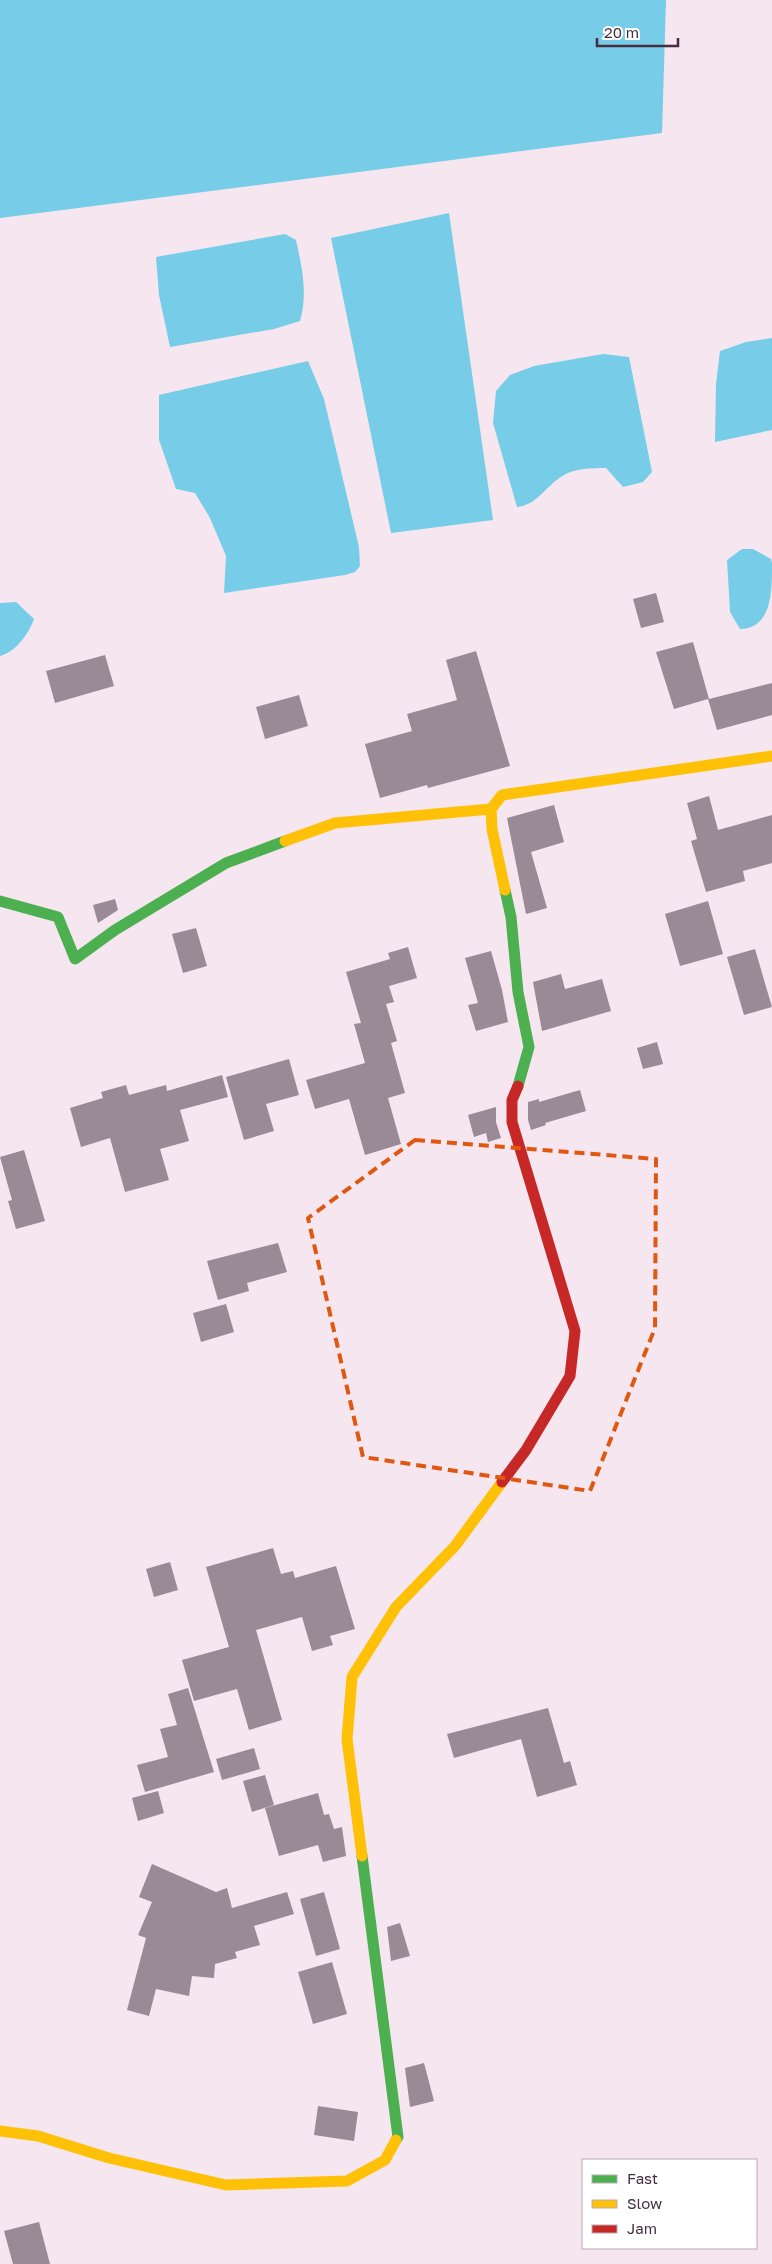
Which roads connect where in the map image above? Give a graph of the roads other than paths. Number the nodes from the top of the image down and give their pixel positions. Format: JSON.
{"nodes":[{"id":1,"x":772,"y":756,"type":"edge"},
{"id":2,"x":491,"y":809,"type":"junction"},
{"id":3,"x":0,"y":900,"type":"edge"},
{"id":4,"x":0,"y":2131,"type":"edge"}],
"edges":[{"from":1,"to":2,"type":"street"},
{"from":2,"to":3,"type":"street"},
{"from":2,"to":4,"type":"street"}]}
